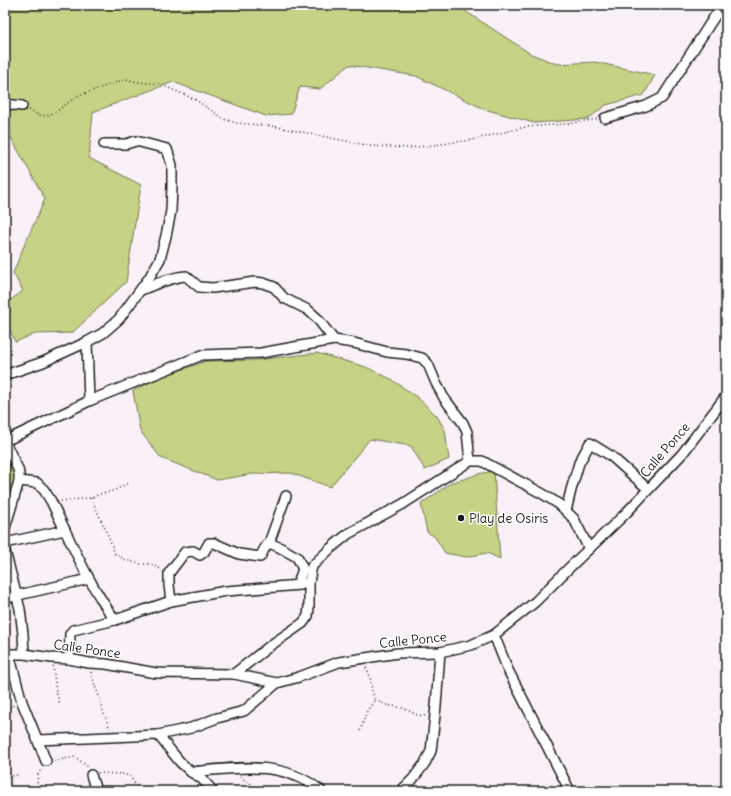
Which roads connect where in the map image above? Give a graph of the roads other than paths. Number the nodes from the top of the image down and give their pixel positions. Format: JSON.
{"nodes":[{"id":1,"x":722,"y":5,"type":"edge"},
{"id":2,"x":5,"y":104,"type":"edge"},
{"id":3,"x":22,"y":106,"type":"road end"},
{"id":4,"x":605,"y":118,"type":"road end"},
{"id":5,"x":104,"y":144,"type":"dead end"},
{"id":6,"x":140,"y":290,"type":"junction"},
{"id":7,"x":334,"y":340,"type":"junction"},
{"id":8,"x":87,"y":342,"type":"junction"},
{"id":9,"x":5,"y":375,"type":"edge"},
{"id":10,"x":726,"y":396,"type":"edge"},
{"id":11,"x":89,"y":401,"type":"junction"},
{"id":12,"x":5,"y":441,"type":"edge"},
{"id":13,"x":470,"y":461,"type":"junction"},
{"id":14,"x":18,"y":480,"type":"junction"},
{"id":15,"x":648,"y":489,"type":"junction"},
{"id":16,"x":286,"y":496,"type":"dead end"},
{"id":17,"x":566,"y":511,"type":"junction"},
{"id":18,"x":5,"y":528,"type":"edge"},
{"id":19,"x":65,"y":530,"type":"junction"},
{"id":20,"x":5,"y":543,"type":"edge"},
{"id":21,"x":269,"y":543,"type":"junction"},
{"id":22,"x":589,"y":549,"type":"junction"},
{"id":23,"x":5,"y":551,"type":"edge"},
{"id":24,"x":89,"y":579,"type":"junction"},
{"id":25,"x":304,"y":583,"type":"junction"},
{"id":26,"x":17,"y":596,"type":"junction"},
{"id":27,"x":5,"y":598,"type":"edge"},
{"id":28,"x":171,"y":601,"type":"junction"},
{"id":29,"x":115,"y":620,"type":"junction"},
{"id":30,"x":494,"y":635,"type":"junction"},
{"id":31,"x":440,"y":652,"type":"junction"},
{"id":32,"x":7,"y":654,"type":"edge"},
{"id":33,"x":24,"y":654,"type":"junction"},
{"id":34,"x":70,"y":659,"type":"junction"},
{"id":35,"x":234,"y":674,"type":"junction"},
{"id":36,"x":277,"y":683,"type":"junction"},
{"id":37,"x":158,"y":735,"type":"junction"},
{"id":38,"x":38,"y":740,"type":"junction"},
{"id":39,"x":46,"y":761,"type":"road end"},
{"id":40,"x":191,"y":772,"type":"junction"},
{"id":41,"x":91,"y":775,"type":"road end"},
{"id":42,"x":96,"y":791,"type":"edge"},
{"id":43,"x":213,"y":791,"type":"edge"},
{"id":44,"x":321,"y":791,"type":"edge"},
{"id":45,"x":401,"y":791,"type":"edge"},
{"id":46,"x":570,"y":791,"type":"edge"}],
"edges":[{"from":1,"to":4,"type":"street"},
{"from":2,"to":3,"type":"street"},
{"from":5,"to":6,"type":"street"},
{"from":6,"to":7,"type":"street"},
{"from":6,"to":8,"type":"street"},
{"from":7,"to":11,"type":"street"},
{"from":7,"to":13,"type":"street"},
{"from":8,"to":9,"type":"street"},
{"from":8,"to":11,"type":"street"},
{"from":10,"to":15,"type":"street","name":"Calle Ponce"},
{"from":11,"to":12,"type":"street"},
{"from":12,"to":14,"type":"street"},
{"from":13,"to":17,"type":"street"},
{"from":13,"to":25,"type":"street"},
{"from":14,"to":18,"type":"street"},
{"from":14,"to":19,"type":"street"},
{"from":15,"to":17,"type":"street"},
{"from":15,"to":22,"type":"street","name":"Calle Ponce"},
{"from":16,"to":21,"type":"street"},
{"from":17,"to":22,"type":"street"},
{"from":19,"to":20,"type":"street"},
{"from":19,"to":24,"type":"street"},
{"from":21,"to":25,"type":"street"},
{"from":21,"to":28,"type":"street"},
{"from":22,"to":30,"type":"street","name":"Calle Ponce"},
{"from":23,"to":26,"type":"street"},
{"from":24,"to":26,"type":"street"},
{"from":24,"to":29,"type":"street"},
{"from":25,"to":28,"type":"street"},
{"from":25,"to":35,"type":"street"},
{"from":26,"to":27,"type":"street"},
{"from":26,"to":33,"type":"street"},
{"from":28,"to":29,"type":"street"},
{"from":29,"to":34,"type":"street"},
{"from":30,"to":31,"type":"street","name":"Calle Ponce"},
{"from":30,"to":46,"type":"street"},
{"from":31,"to":36,"type":"street","name":"Calle Ponce"},
{"from":31,"to":45,"type":"street"},
{"from":32,"to":33,"type":"street","name":"Calle Ponce"},
{"from":32,"to":38,"type":"street"},
{"from":33,"to":34,"type":"street","name":"Calle Ponce"},
{"from":34,"to":35,"type":"street","name":"Calle Ponce"},
{"from":35,"to":36,"type":"street","name":"Calle Ponce"},
{"from":36,"to":37,"type":"street"},
{"from":37,"to":38,"type":"street"},
{"from":37,"to":40,"type":"street"},
{"from":38,"to":39,"type":"street"},
{"from":40,"to":43,"type":"street"},
{"from":40,"to":44,"type":"street"},
{"from":41,"to":42,"type":"street"}]}
